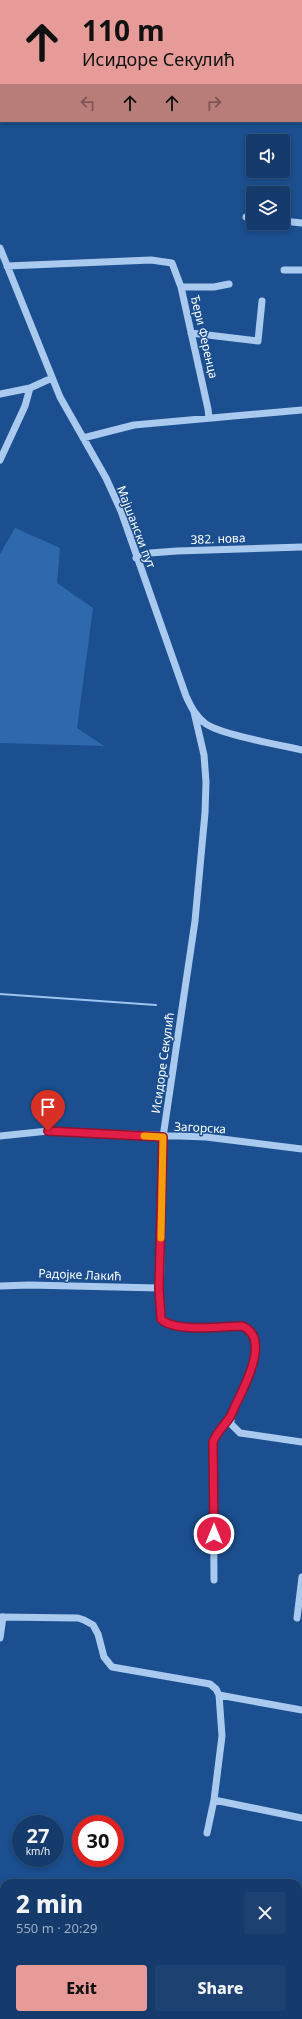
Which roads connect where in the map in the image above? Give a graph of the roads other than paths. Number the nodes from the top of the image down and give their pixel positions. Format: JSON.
{"nodes":[{"id":1,"x":290,"y":222,"type":"edge"},
{"id":2,"x":302,"y":223,"type":"edge"},
{"id":3,"x":0,"y":248,"type":"edge"},
{"id":4,"x":7,"y":266,"type":"junction"},
{"id":5,"x":284,"y":270,"type":"dead end"},
{"id":6,"x":302,"y":270,"type":"edge"},
{"id":7,"x":229,"y":284,"type":"dead end"},
{"id":8,"x":181,"y":287,"type":"junction"},
{"id":9,"x":262,"y":301,"type":"dead end"},
{"id":10,"x":191,"y":333,"type":"junction"},
{"id":11,"x":52,"y":378,"type":"junction"},
{"id":12,"x":30,"y":388,"type":"junction"},
{"id":13,"x":0,"y":394,"type":"edge"},
{"id":14,"x":302,"y":410,"type":"edge"},
{"id":15,"x":209,"y":418,"type":"junction"},
{"id":16,"x":83,"y":438,"type":"junction"},
{"id":17,"x":0,"y":460,"type":"edge"},
{"id":18,"x":302,"y":546,"type":"edge"},
{"id":19,"x":136,"y":558,"type":"junction"},
{"id":20,"x":194,"y":712,"type":"junction"},
{"id":21,"x":302,"y":750,"type":"edge"},
{"id":22,"x":0,"y":1136,"type":"edge"},
{"id":23,"x":163,"y":1137,"type":"junction"},
{"id":24,"x":302,"y":1149,"type":"edge"},
{"id":25,"x":0,"y":1286,"type":"edge"},
{"id":26,"x":159,"y":1288,"type":"junction"},
{"id":27,"x":231,"y":1416,"type":"junction"},
{"id":28,"x":302,"y":1442,"type":"edge"},
{"id":29,"x":302,"y":1577,"type":"edge"},
{"id":30,"x":214,"y":1580,"type":"dead end"},
{"id":31,"x":2,"y":1617,"type":"edge"},
{"id":32,"x":297,"y":1618,"type":"dead end"},
{"id":33,"x":0,"y":1638,"type":"edge"},
{"id":34,"x":219,"y":1695,"type":"junction"},
{"id":35,"x":302,"y":1710,"type":"edge"},
{"id":36,"x":214,"y":1800,"type":"junction"},
{"id":37,"x":302,"y":1818,"type":"edge"},
{"id":38,"x":207,"y":1833,"type":"dead end"}],
"edges":[{"from":1,"to":2,"type":"street"},
{"from":3,"to":4,"type":"street","name":"Мајшански пут"},
{"from":4,"to":8,"type":"street","name":"Ђери Ференца"},
{"from":4,"to":11,"type":"street","name":"Мајшански пут"},
{"from":5,"to":6,"type":"street"},
{"from":7,"to":8,"type":"street"},
{"from":8,"to":10,"type":"street","name":"Ђери Ференца"},
{"from":9,"to":10,"type":"street"},
{"from":10,"to":15,"type":"street","name":"Ђери Ференца"},
{"from":11,"to":12,"type":"street"},
{"from":11,"to":16,"type":"street","name":"Мајшански пут"},
{"from":12,"to":13,"type":"street"},
{"from":12,"to":17,"type":"street"},
{"from":14,"to":15,"type":"street"},
{"from":15,"to":16,"type":"street"},
{"from":16,"to":19,"type":"street","name":"Мајшански пут"},
{"from":18,"to":19,"type":"street","name":"382. нова"},
{"from":19,"to":20,"type":"street","name":"Мајшански пут"},
{"from":20,"to":21,"type":"street","name":"Мајшански пут"},
{"from":20,"to":23,"type":"street","name":"Исидоре Секулић"},
{"from":22,"to":23,"type":"street","name":"Загорска"},
{"from":23,"to":24,"type":"street","name":"Загорска"},
{"from":23,"to":26,"type":"street","name":"Исидоре Секулић"},
{"from":25,"to":26,"type":"street","name":"Радојке Лакић"},
{"from":26,"to":27,"type":"street","name":"Исидоре Секулић"},
{"from":27,"to":28,"type":"street"},
{"from":27,"to":30,"type":"street","name":"Исидоре Секулић"},
{"from":29,"to":32,"type":"street"},
{"from":31,"to":33,"type":"street"},
{"from":31,"to":34,"type":"street"},
{"from":34,"to":35,"type":"street"},
{"from":34,"to":36,"type":"street"},
{"from":36,"to":37,"type":"street"},
{"from":36,"to":38,"type":"street"}]}
